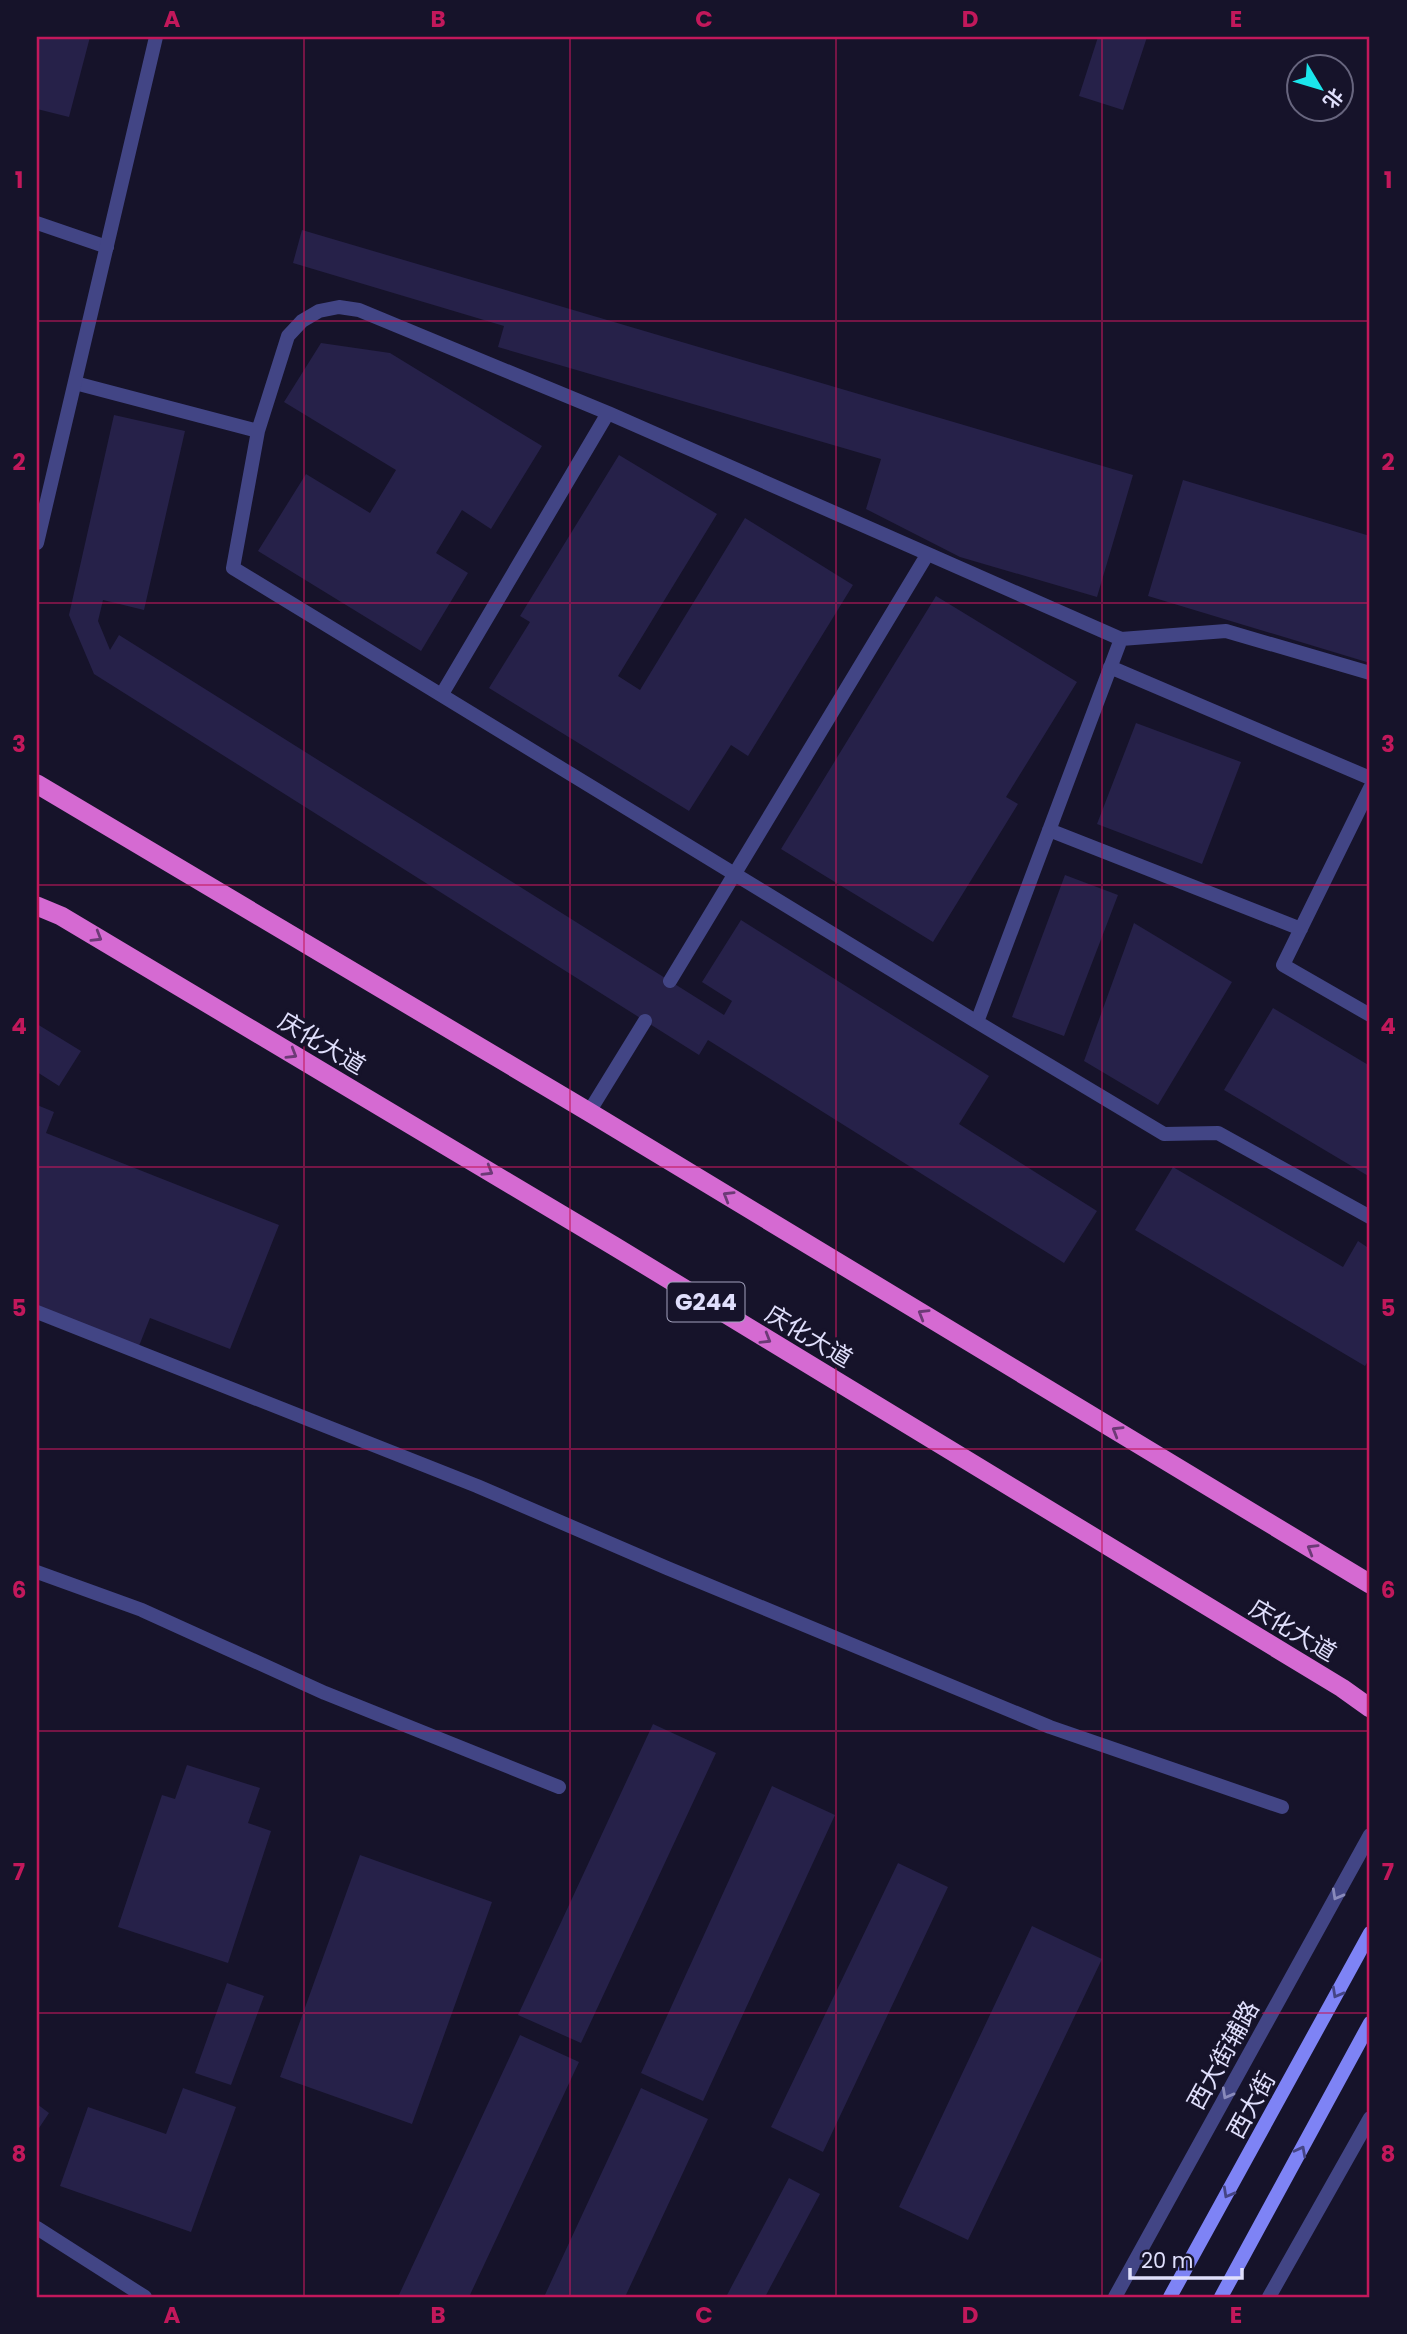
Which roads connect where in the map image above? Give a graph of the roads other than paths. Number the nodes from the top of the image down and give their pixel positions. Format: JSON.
{"nodes":[{"id":1,"x":156,"y":37,"type":"edge"},
{"id":2,"x":37,"y":223,"type":"edge"},
{"id":3,"x":107,"y":247,"type":"junction"},
{"id":4,"x":75,"y":383,"type":"junction"},
{"id":5,"x":608,"y":413,"type":"junction"},
{"id":6,"x":258,"y":431,"type":"junction"},
{"id":7,"x":37,"y":542,"type":"edge"},
{"id":8,"x":927,"y":555,"type":"junction"},
{"id":9,"x":1121,"y":639,"type":"junction"},
{"id":10,"x":1110,"y":667,"type":"junction"},
{"id":11,"x":1370,"y":673,"type":"edge"},
{"id":12,"x":442,"y":694,"type":"junction"},
{"id":13,"x":1370,"y":778,"type":"edge"},
{"id":14,"x":37,"y":784,"type":"edge"},
{"id":15,"x":1370,"y":788,"type":"edge"},
{"id":16,"x":1049,"y":830,"type":"junction"},
{"id":17,"x":735,"y":873,"type":"junction"},
{"id":18,"x":37,"y":905,"type":"edge"},
{"id":19,"x":1301,"y":929,"type":"junction"},
{"id":20,"x":670,"y":981,"type":"dead end"},
{"id":21,"x":1370,"y":1015,"type":"edge"},
{"id":22,"x":645,"y":1021,"type":"dead end"},
{"id":23,"x":977,"y":1022,"type":"junction"},
{"id":24,"x":589,"y":1112,"type":"junction"},
{"id":25,"x":1370,"y":1217,"type":"edge"},
{"id":26,"x":37,"y":1312,"type":"edge"},
{"id":27,"x":37,"y":1572,"type":"edge"},
{"id":28,"x":1370,"y":1584,"type":"edge"},
{"id":29,"x":1370,"y":1708,"type":"edge"},
{"id":30,"x":559,"y":1787,"type":"dead end"},
{"id":31,"x":1282,"y":1807,"type":"dead end"},
{"id":32,"x":1370,"y":1835,"type":"edge"},
{"id":33,"x":1370,"y":1933,"type":"edge"},
{"id":34,"x":1370,"y":2023,"type":"edge"},
{"id":35,"x":1370,"y":2118,"type":"edge"},
{"id":36,"x":37,"y":2228,"type":"edge"},
{"id":37,"x":145,"y":2297,"type":"edge"},
{"id":38,"x":1115,"y":2297,"type":"edge"},
{"id":39,"x":1170,"y":2297,"type":"edge"},
{"id":40,"x":1221,"y":2297,"type":"edge"},
{"id":41,"x":1269,"y":2297,"type":"edge"}],
"edges":[{"from":1,"to":3,"type":"street"},
{"from":2,"to":3,"type":"street"},
{"from":3,"to":4,"type":"street"},
{"from":4,"to":6,"type":"street"},
{"from":4,"to":7,"type":"street"},
{"from":5,"to":6,"type":"street"},
{"from":5,"to":8,"type":"street"},
{"from":5,"to":12,"type":"street"},
{"from":6,"to":12,"type":"street"},
{"from":8,"to":9,"type":"street"},
{"from":8,"to":17,"type":"street"},
{"from":9,"to":10,"type":"street"},
{"from":9,"to":11,"type":"street"},
{"from":10,"to":13,"type":"street"},
{"from":10,"to":16,"type":"street"},
{"from":12,"to":17,"type":"street"},
{"from":14,"to":24,"type":"highway"},
{"from":15,"to":19,"type":"street"},
{"from":16,"to":19,"type":"street"},
{"from":16,"to":23,"type":"street"},
{"from":17,"to":20,"type":"street"},
{"from":17,"to":23,"type":"street"},
{"from":18,"to":29,"type":"highway","name":"庆化大道","number":"G244","one_way":true},
{"from":19,"to":21,"type":"street"},
{"from":22,"to":24,"type":"street"},
{"from":23,"to":25,"type":"street"},
{"from":28,"to":24,"type":"highway","one_way":true},
{"from":26,"to":31,"type":"street"},
{"from":27,"to":30,"type":"street"},
{"from":32,"to":38,"type":"street","name":"西大街辅路","one_way":true},
{"from":33,"to":39,"type":"main road","name":"西大街","one_way":true},
{"from":40,"to":34,"type":"main road","one_way":true},
{"from":35,"to":41,"type":"street"},
{"from":36,"to":37,"type":"street"}]}
